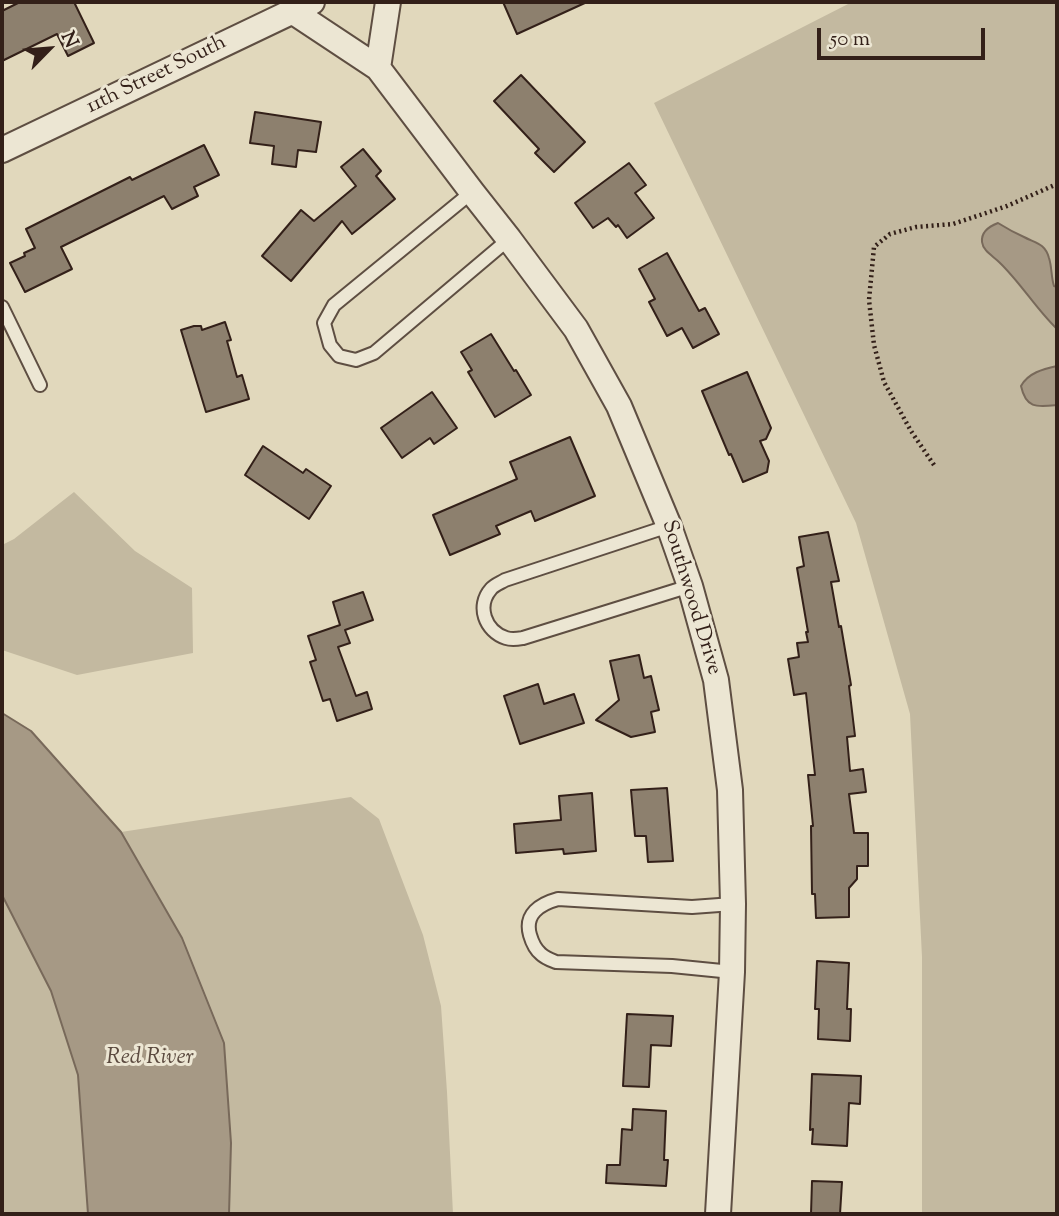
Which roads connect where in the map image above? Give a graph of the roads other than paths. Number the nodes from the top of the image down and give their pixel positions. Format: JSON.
{"nodes":[{"id":1,"x":388,"y":2,"type":"edge"},
{"id":2,"x":302,"y":6,"type":"edge"},
{"id":3,"x":378,"y":68,"type":"junction"},
{"id":4,"x":2,"y":150,"type":"edge"},
{"id":5,"x":472,"y":192,"type":"junction"},
{"id":6,"x":509,"y":239,"type":"junction"},
{"id":7,"x":2,"y":307,"type":"edge"},
{"id":8,"x":40,"y":385,"type":"dead end"},
{"id":9,"x":669,"y":526,"type":"junction"},
{"id":10,"x":690,"y":586,"type":"junction"},
{"id":11,"x":733,"y":904,"type":"junction"},
{"id":12,"x":732,"y":972,"type":"junction"},
{"id":13,"x":718,"y":1214,"type":"edge"}],
"edges":[{"from":1,"to":3,"type":"street"},
{"from":2,"to":3,"type":"street","name":"Southwood Drive"},
{"from":2,"to":4,"type":"street","name":"11th Street South"},
{"from":3,"to":5,"type":"street","name":"Southwood Drive"},
{"from":5,"to":6,"type":"street","name":"Southwood Drive"},
{"from":5,"to":6,"type":"lane"},
{"from":6,"to":9,"type":"street","name":"Southwood Drive"},
{"from":7,"to":8,"type":"lane"},
{"from":9,"to":10,"type":"street","name":"Southwood Drive"},
{"from":9,"to":10,"type":"lane"},
{"from":10,"to":11,"type":"street","name":"Southwood Drive"},
{"from":11,"to":12,"type":"street","name":"Southwood Drive"},
{"from":11,"to":12,"type":"lane"},
{"from":12,"to":13,"type":"street","name":"Southwood Drive"}]}
